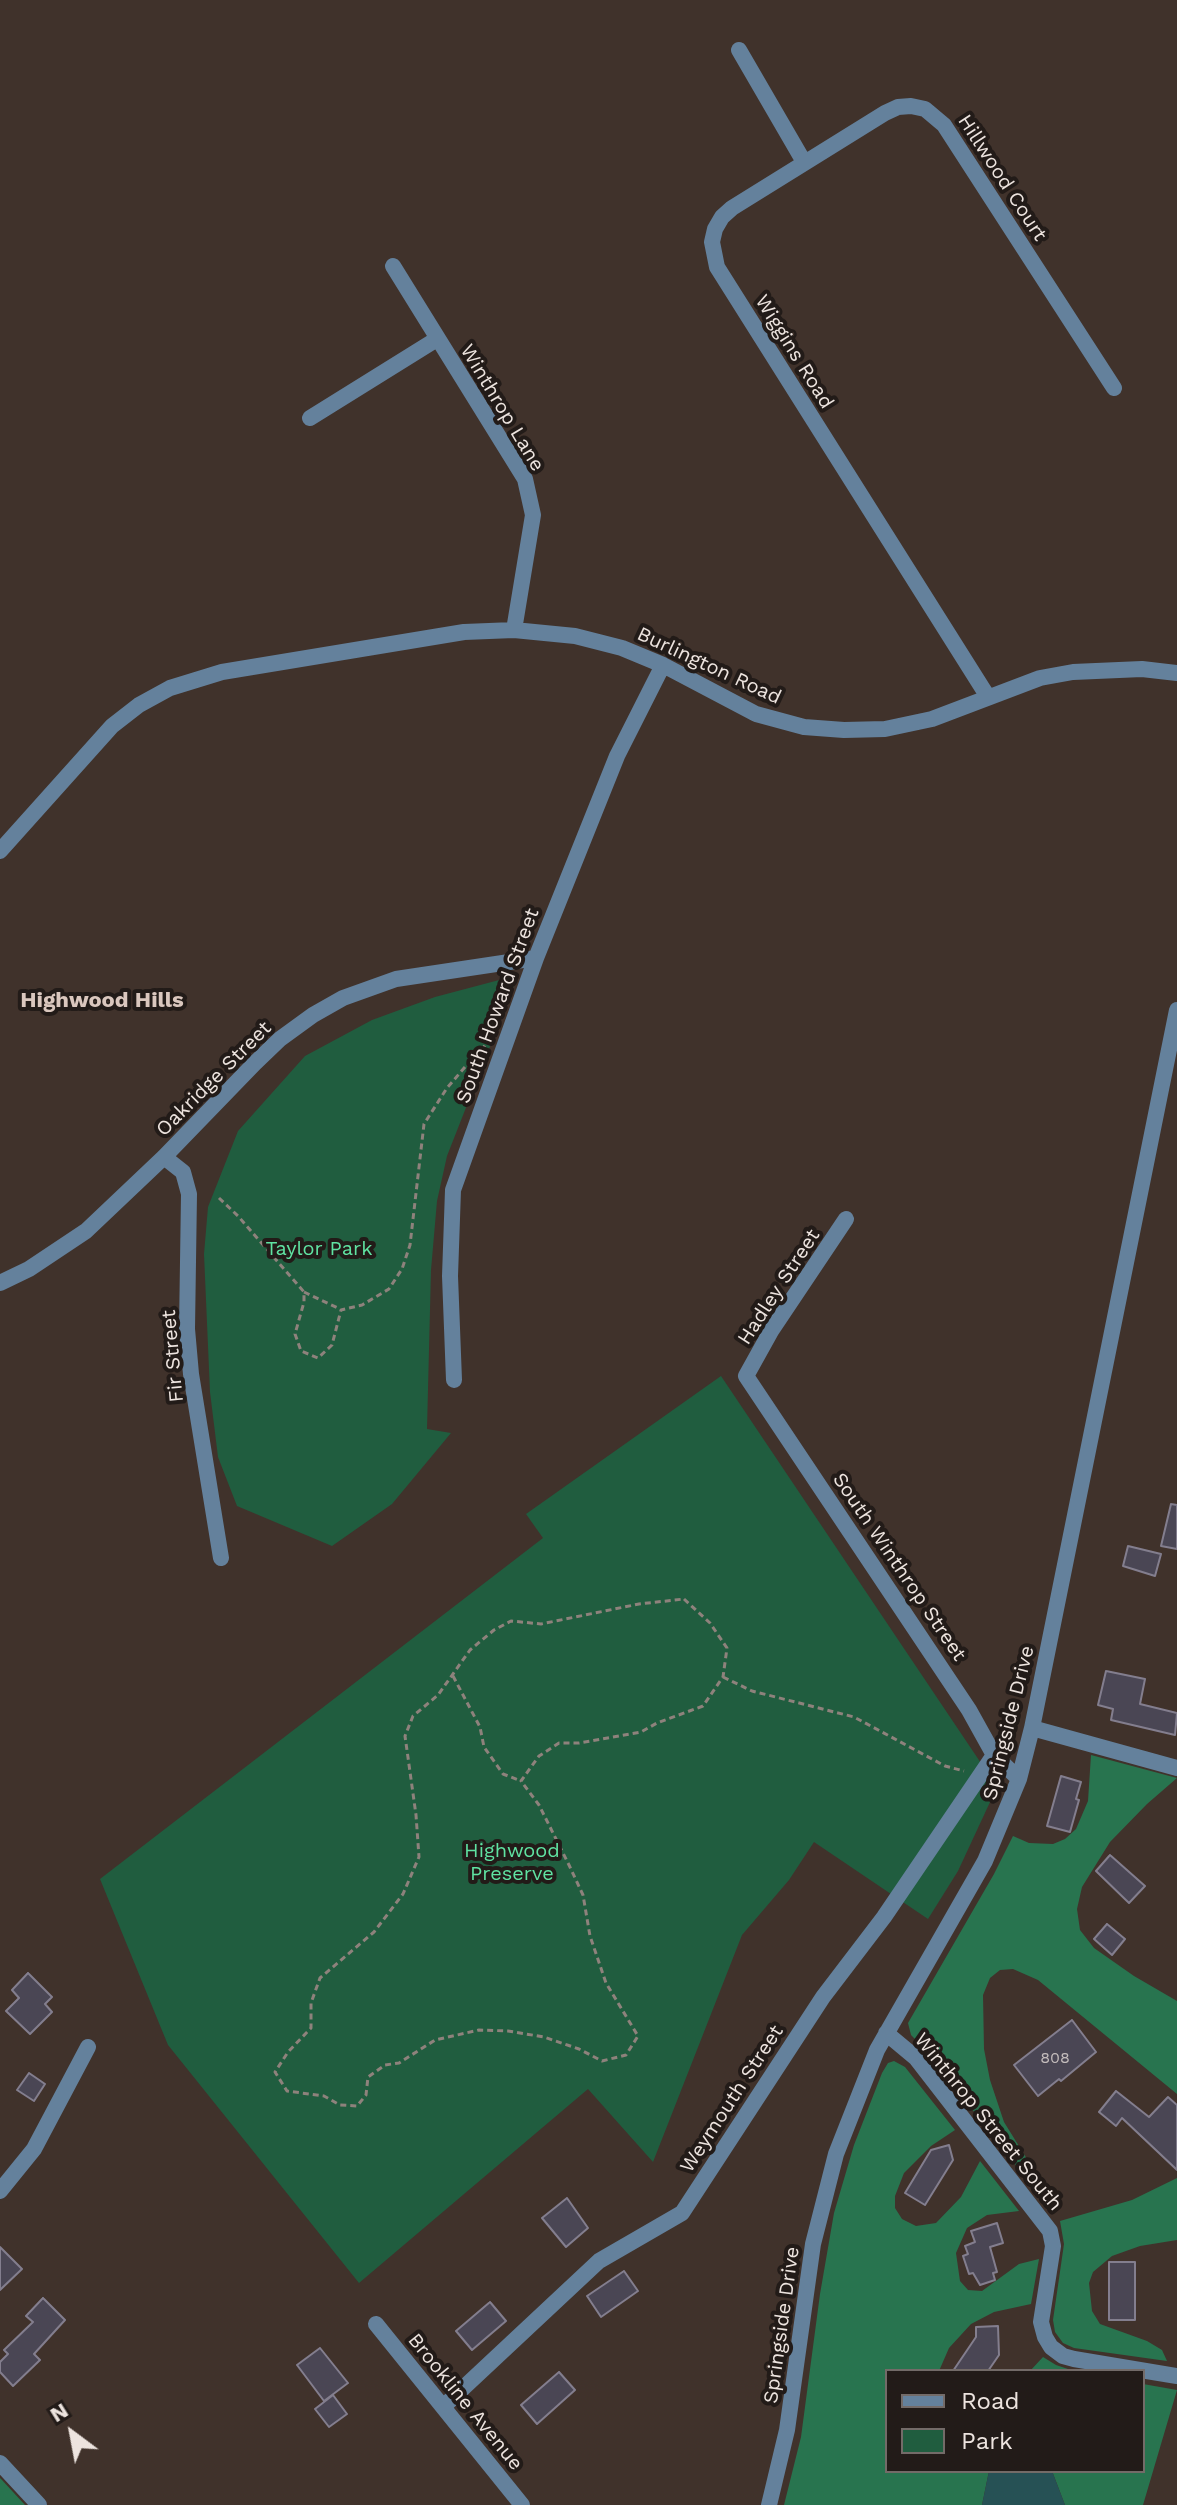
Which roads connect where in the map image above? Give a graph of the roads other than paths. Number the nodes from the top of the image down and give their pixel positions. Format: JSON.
{"nodes":[{"id":1,"x":739,"y":50,"type":"dead end"},
{"id":2,"x":804,"y":162,"type":"junction"},
{"id":3,"x":393,"y":266,"type":"dead end"},
{"id":4,"x":437,"y":339,"type":"junction"},
{"id":5,"x":1114,"y":388,"type":"dead end"},
{"id":6,"x":310,"y":418,"type":"dead end"},
{"id":7,"x":514,"y":630,"type":"junction"},
{"id":8,"x":663,"y":665,"type":"junction"},
{"id":9,"x":1177,"y":673,"type":"edge"},
{"id":10,"x":988,"y":697,"type":"junction"},
{"id":11,"x":0,"y":851,"type":"edge"},
{"id":12,"x":536,"y":958,"type":"junction"},
{"id":13,"x":1177,"y":1010,"type":"edge"},
{"id":14,"x":164,"y":1157,"type":"junction"},
{"id":15,"x":846,"y":1219,"type":"dead end"},
{"id":16,"x":0,"y":1283,"type":"edge"},
{"id":17,"x":746,"y":1376,"type":"joint"},
{"id":18,"x":454,"y":1380,"type":"dead end"},
{"id":19,"x":221,"y":1558,"type":"dead end"},
{"id":20,"x":1032,"y":1728,"type":"junction"},
{"id":21,"x":994,"y":1755,"type":"junction"},
{"id":22,"x":1177,"y":1768,"type":"edge"},
{"id":23,"x":1019,"y":1779,"type":"junction"},
{"id":24,"x":886,"y":2033,"type":"junction"},
{"id":25,"x":88,"y":2047,"type":"dead end"},
{"id":26,"x":0,"y":2191,"type":"edge"},
{"id":27,"x":376,"y":2324,"type":"dead end"},
{"id":28,"x":1135,"y":2369,"type":"edge"},
{"id":29,"x":1145,"y":2371,"type":"edge"},
{"id":30,"x":1177,"y":2376,"type":"edge"},
{"id":31,"x":444,"y":2406,"type":"junction"},
{"id":32,"x":0,"y":2463,"type":"edge"},
{"id":33,"x":39,"y":2505,"type":"edge"},
{"id":34,"x":522,"y":2505,"type":"edge"},
{"id":35,"x":769,"y":2505,"type":"edge"}],
"edges":[{"from":1,"to":2,"type":"street"},
{"from":2,"to":5,"type":"street","name":"Hillwood Court"},
{"from":2,"to":10,"type":"street","name":"Wiggins Road"},
{"from":3,"to":4,"type":"street","name":"Winthrop Lane"},
{"from":4,"to":6,"type":"street"},
{"from":4,"to":7,"type":"street","name":"Winthrop Lane"},
{"from":7,"to":8,"type":"street","name":"Burlington Road"},
{"from":7,"to":11,"type":"street","name":"Burlington Road"},
{"from":8,"to":10,"type":"street","name":"Burlington Road"},
{"from":8,"to":12,"type":"street","name":"South Howard Street"},
{"from":9,"to":10,"type":"street","name":"Burlington Road"},
{"from":12,"to":14,"type":"street","name":"Oakridge Street"},
{"from":12,"to":18,"type":"street","name":"South Howard Street"},
{"from":13,"to":20,"type":"street","name":"Springside Drive"},
{"from":14,"to":16,"type":"street","name":"Oakridge Street"},
{"from":14,"to":19,"type":"street","name":"Fir Street"},
{"from":15,"to":17,"type":"street","name":"Hadley Street"},
{"from":17,"to":21,"type":"street","name":"South Winthrop Street"},
{"from":20,"to":22,"type":"street"},
{"from":20,"to":23,"type":"street","name":"Springside Drive"},
{"from":21,"to":23,"type":"street","name":"South Winthrop Street"},
{"from":21,"to":31,"type":"street","name":"Weymouth Street"},
{"from":23,"to":24,"type":"street","name":"Springside Drive"},
{"from":24,"to":28,"type":"street","name":"Winthrop Street South"},
{"from":24,"to":35,"type":"street","name":"Springside Drive"},
{"from":25,"to":26,"type":"street"},
{"from":27,"to":31,"type":"street","name":"Brookline Avenue"},
{"from":29,"to":30,"type":"street","name":"Winthrop Street South"},
{"from":31,"to":34,"type":"street","name":"Brookline Avenue"},
{"from":32,"to":33,"type":"street"}]}
